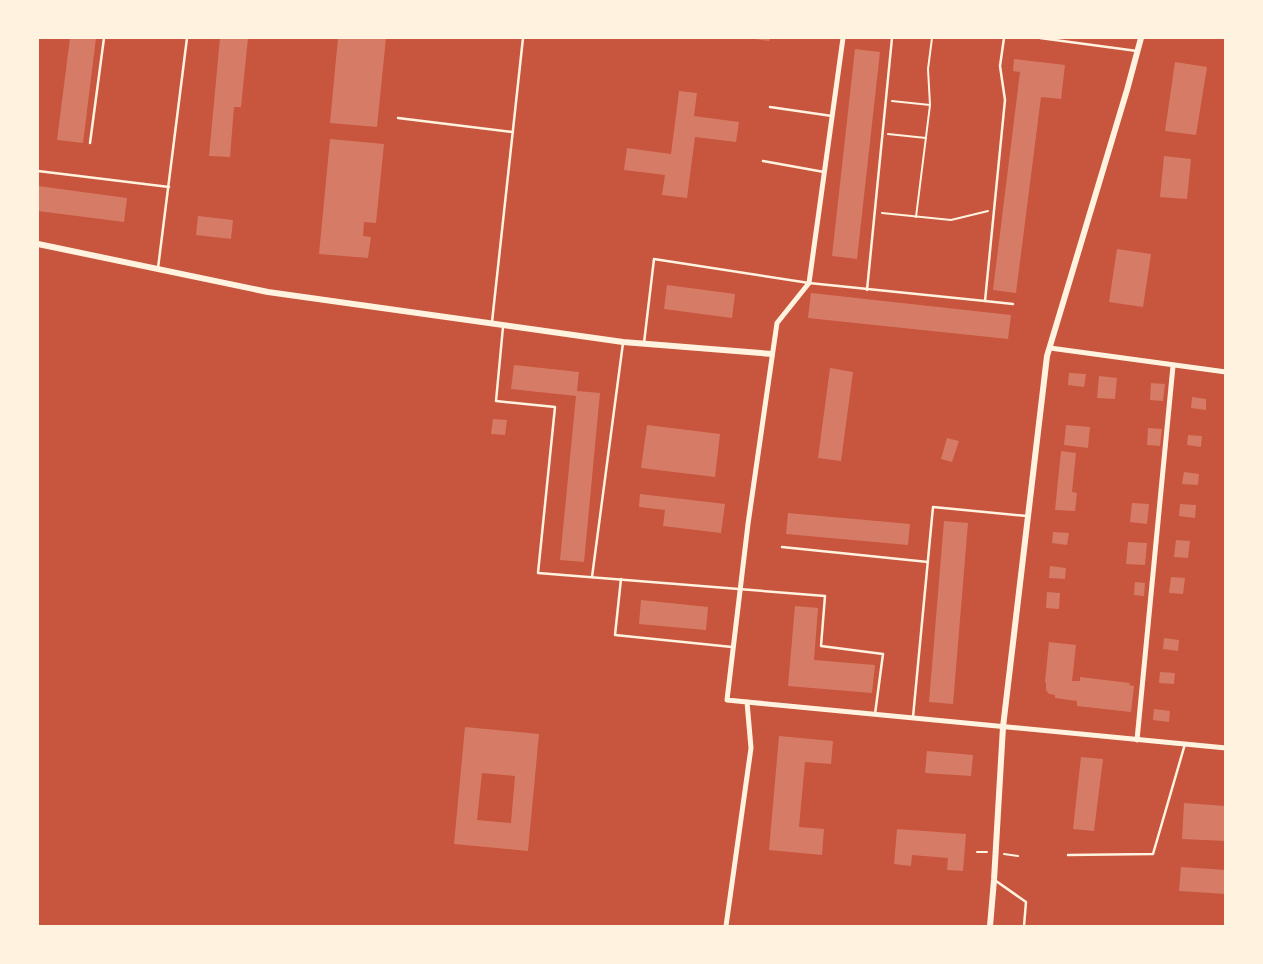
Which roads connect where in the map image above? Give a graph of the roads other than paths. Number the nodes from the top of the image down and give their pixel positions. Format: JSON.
{"nodes":[{"id":1,"x":104,"y":38,"type":"edge"},
{"id":2,"x":187,"y":38,"type":"edge"},
{"id":3,"x":523,"y":38,"type":"edge"},
{"id":4,"x":843,"y":38,"type":"edge"},
{"id":5,"x":892,"y":38,"type":"edge"},
{"id":6,"x":1004,"y":38,"type":"edge"},
{"id":7,"x":1040,"y":38,"type":"edge"},
{"id":8,"x":1141,"y":38,"type":"edge"},
{"id":9,"x":1138,"y":51,"type":"junction"},
{"id":10,"x":770,"y":107,"type":"dead end"},
{"id":11,"x":832,"y":116,"type":"junction"},
{"id":12,"x":398,"y":118,"type":"dead end"},
{"id":13,"x":513,"y":132,"type":"junction"},
{"id":14,"x":90,"y":143,"type":"dead end"},
{"id":15,"x":763,"y":161,"type":"dead end"},
{"id":16,"x":38,"y":171,"type":"edge"},
{"id":17,"x":824,"y":172,"type":"junction"},
{"id":18,"x":169,"y":187,"type":"junction"},
{"id":19,"x":38,"y":244,"type":"edge"},
{"id":20,"x":158,"y":269,"type":"junction"},
{"id":21,"x":809,"y":283,"type":"junction"},
{"id":22,"x":867,"y":290,"type":"junction"},
{"id":23,"x":985,"y":301,"type":"junction"},
{"id":24,"x":1013,"y":304,"type":"dead end"},
{"id":25,"x":492,"y":323,"type":"junction"},
{"id":26,"x":504,"y":325,"type":"junction"},
{"id":27,"x":623,"y":342,"type":"junction"},
{"id":28,"x":644,"y":344,"type":"junction"},
{"id":29,"x":1050,"y":348,"type":"junction"},
{"id":30,"x":772,"y":354,"type":"junction"},
{"id":31,"x":1173,"y":366,"type":"junction"},
{"id":32,"x":1226,"y":372,"type":"edge"},
{"id":33,"x":1027,"y":516,"type":"junction"},
{"id":34,"x":782,"y":548,"type":"dead end"},
{"id":35,"x":928,"y":562,"type":"junction"},
{"id":36,"x":592,"y":577,"type":"junction"},
{"id":37,"x":621,"y":579,"type":"junction"},
{"id":38,"x":740,"y":588,"type":"junction"},
{"id":39,"x":733,"y":648,"type":"junction"},
{"id":40,"x":747,"y":702,"type":"junction"},
{"id":41,"x":876,"y":714,"type":"junction"},
{"id":42,"x":913,"y":718,"type":"junction"},
{"id":43,"x":1003,"y":727,"type":"junction"},
{"id":44,"x":1137,"y":740,"type":"junction"},
{"id":45,"x":1185,"y":744,"type":"junction"},
{"id":46,"x":1226,"y":748,"type":"edge"},
{"id":47,"x":1068,"y":855,"type":"dead end"},
{"id":48,"x":994,"y":880,"type":"junction"},
{"id":49,"x":726,"y":926,"type":"edge"},
{"id":50,"x":990,"y":926,"type":"edge"},
{"id":51,"x":1024,"y":926,"type":"edge"}],
"edges":[{"from":1,"to":14,"type":"lane"},
{"from":2,"to":18,"type":"lane"},
{"from":3,"to":13,"type":"lane"},
{"from":4,"to":11,"type":"street"},
{"from":5,"to":22,"type":"lane"},
{"from":6,"to":23,"type":"lane"},
{"from":7,"to":9,"type":"lane"},
{"from":8,"to":9,"type":"street"},
{"from":9,"to":29,"type":"street"},
{"from":10,"to":11,"type":"lane"},
{"from":11,"to":17,"type":"street"},
{"from":12,"to":13,"type":"lane"},
{"from":13,"to":25,"type":"lane"},
{"from":15,"to":17,"type":"lane"},
{"from":16,"to":18,"type":"lane"},
{"from":17,"to":21,"type":"street"},
{"from":18,"to":20,"type":"lane"},
{"from":19,"to":20,"type":"street"},
{"from":20,"to":25,"type":"street"},
{"from":21,"to":22,"type":"lane"},
{"from":21,"to":28,"type":"lane"},
{"from":21,"to":30,"type":"street"},
{"from":22,"to":23,"type":"lane"},
{"from":23,"to":24,"type":"lane"},
{"from":25,"to":26,"type":"street"},
{"from":26,"to":27,"type":"street"},
{"from":26,"to":36,"type":"lane"},
{"from":27,"to":28,"type":"street"},
{"from":27,"to":36,"type":"lane"},
{"from":28,"to":30,"type":"street"},
{"from":29,"to":31,"type":"street"},
{"from":29,"to":33,"type":"street"},
{"from":30,"to":38,"type":"street"},
{"from":31,"to":32,"type":"street"},
{"from":31,"to":44,"type":"street"},
{"from":33,"to":35,"type":"lane"},
{"from":33,"to":43,"type":"street"},
{"from":34,"to":35,"type":"lane"},
{"from":35,"to":42,"type":"lane"},
{"from":36,"to":37,"type":"lane"},
{"from":37,"to":38,"type":"lane"},
{"from":37,"to":39,"type":"lane"},
{"from":38,"to":39,"type":"street"},
{"from":38,"to":41,"type":"lane"},
{"from":39,"to":40,"type":"street"},
{"from":40,"to":41,"type":"street"},
{"from":40,"to":49,"type":"street"},
{"from":41,"to":42,"type":"street"},
{"from":42,"to":43,"type":"street"},
{"from":43,"to":44,"type":"street"},
{"from":43,"to":48,"type":"street"},
{"from":44,"to":45,"type":"street"},
{"from":45,"to":46,"type":"street"},
{"from":45,"to":47,"type":"lane"},
{"from":48,"to":50,"type":"street"},
{"from":48,"to":51,"type":"lane"}]}
